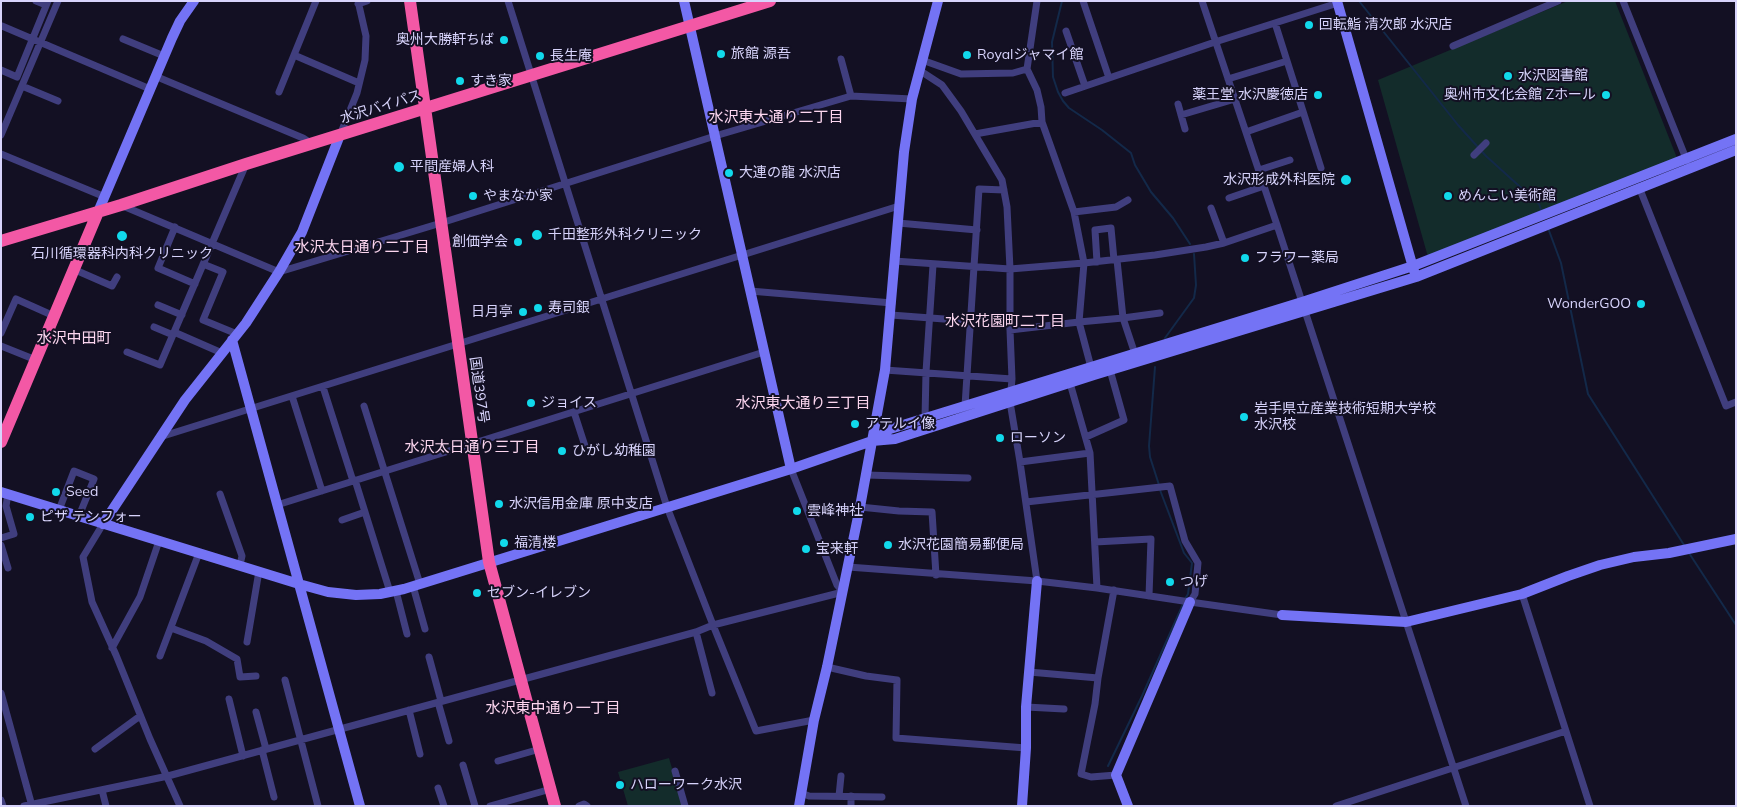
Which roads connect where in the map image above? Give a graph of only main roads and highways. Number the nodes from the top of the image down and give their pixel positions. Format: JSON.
{"nodes":[{"id":1,"x":410,"y":1,"type":"edge"},
{"id":2,"x":770,"y":1,"type":"edge"},
{"id":3,"x":426,"y":109,"type":"junction"},
{"id":4,"x":98,"y":212,"type":"junction"},
{"id":5,"x":1,"y":241,"type":"edge"},
{"id":6,"x":1,"y":442,"type":"edge"},
{"id":7,"x":555,"y":806,"type":"edge"}],
"edges":[{"from":1,"to":3,"type":"highway","name":"国道397号"},
{"from":2,"to":3,"type":"highway","name":"水沢バイパス"},
{"from":3,"to":4,"type":"highway","name":"水沢バイパス"},
{"from":3,"to":7,"type":"highway","name":"国道397号"},
{"from":4,"to":5,"type":"highway","name":"水沢バイパス"},
{"from":4,"to":6,"type":"highway"}]}
